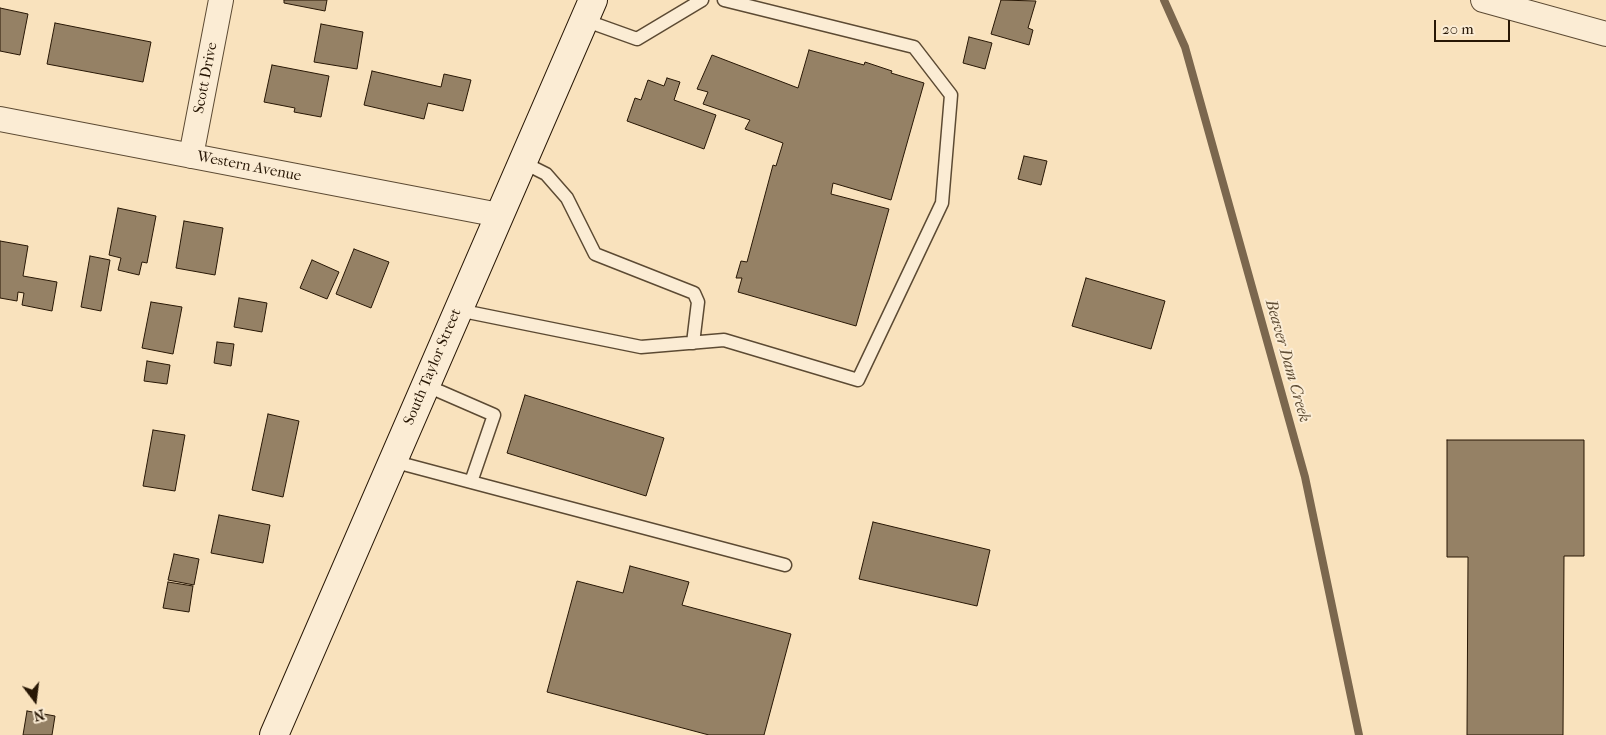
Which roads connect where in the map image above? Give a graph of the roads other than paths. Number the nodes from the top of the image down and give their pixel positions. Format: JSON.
{"nodes":[{"id":1,"x":220,"y":0,"type":"edge"},
{"id":2,"x":702,"y":0,"type":"edge"},
{"id":3,"x":724,"y":0,"type":"edge"},
{"id":4,"x":1483,"y":0,"type":"edge"},
{"id":5,"x":588,"y":10,"type":"edge"},
{"id":6,"x":1606,"y":34,"type":"edge"},
{"id":7,"x":0,"y":119,"type":"edge"},
{"id":8,"x":191,"y":156,"type":"junction"},
{"id":9,"x":522,"y":162,"type":"junction"},
{"id":10,"x":499,"y":215,"type":"junction"},
{"id":11,"x":458,"y":310,"type":"junction"},
{"id":12,"x":693,"y":343,"type":"junction"},
{"id":13,"x":425,"y":385,"type":"junction"},
{"id":14,"x":392,"y":461,"type":"junction"},
{"id":15,"x":471,"y":482,"type":"junction"},
{"id":16,"x":785,"y":565,"type":"dead end"},
{"id":17,"x":274,"y":735,"type":"edge"}],
"edges":[{"from":1,"to":8,"type":"street","name":"Scott Drive"},
{"from":2,"to":5,"type":"lane"},
{"from":3,"to":12,"type":"lane"},
{"from":4,"to":6,"type":"street"},
{"from":5,"to":9,"type":"street","name":"South Taylor Street"},
{"from":7,"to":8,"type":"street","name":"Western Avenue"},
{"from":8,"to":10,"type":"street","name":"Western Avenue"},
{"from":9,"to":10,"type":"street","name":"South Taylor Street"},
{"from":9,"to":12,"type":"lane"},
{"from":10,"to":11,"type":"street","name":"South Taylor Street"},
{"from":11,"to":12,"type":"lane"},
{"from":11,"to":13,"type":"street","name":"South Taylor Street"},
{"from":13,"to":14,"type":"street","name":"South Taylor Street"},
{"from":13,"to":15,"type":"lane"},
{"from":14,"to":15,"type":"lane"},
{"from":14,"to":17,"type":"street","name":"South Taylor Street"},
{"from":15,"to":16,"type":"lane"}]}
